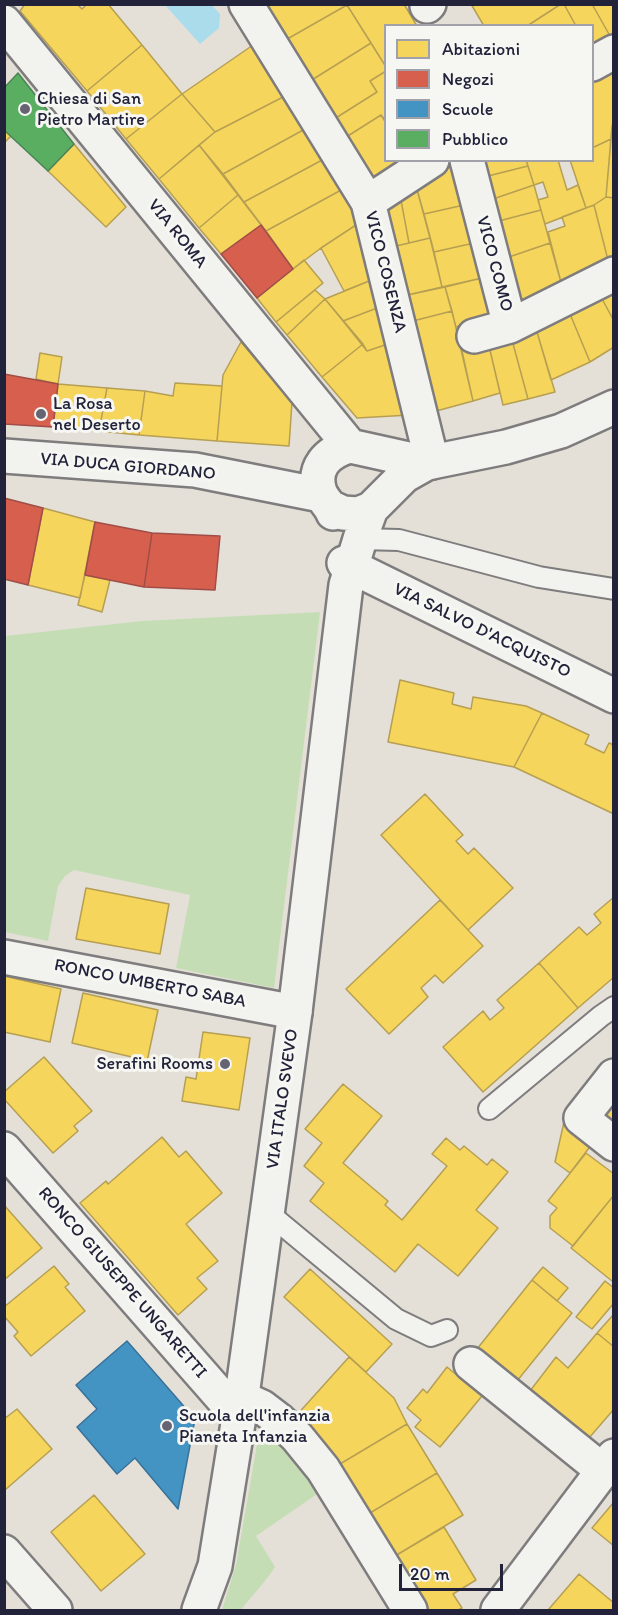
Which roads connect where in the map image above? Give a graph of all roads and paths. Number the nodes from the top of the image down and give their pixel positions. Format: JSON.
{"nodes":[{"id":1,"x":246,"y":4,"type":"edge"},
{"id":2,"x":4,"y":22,"type":"edge"},
{"id":3,"x":614,"y":52,"type":"edge"},
{"id":4,"x":594,"y":63,"type":"edge"},
{"id":5,"x":429,"y":162,"type":"edge"},
{"id":6,"x":468,"y":162,"type":"edge"},
{"id":7,"x":368,"y":202,"type":"junction"},
{"id":8,"x":614,"y":274,"type":"edge"},
{"id":9,"x":510,"y":326,"type":"junction"},
{"id":10,"x":474,"y":336,"type":"dead end"},
{"id":11,"x":614,"y":407,"type":"edge"},
{"id":12,"x":357,"y":448,"type":"junction"},
{"id":13,"x":4,"y":456,"type":"edge"},
{"id":14,"x":430,"y":463,"type":"junction"},
{"id":15,"x":326,"y":501,"type":"junction"},
{"id":16,"x":377,"y":503,"type":"junction"},
{"id":17,"x":350,"y":563,"type":"junction"},
{"id":18,"x":614,"y":589,"type":"edge"},
{"id":19,"x":614,"y":696,"type":"edge"},
{"id":20,"x":4,"y":957,"type":"edge"},
{"id":21,"x":614,"y":1007,"type":"edge"},
{"id":22,"x":295,"y":1012,"type":"junction"},
{"id":23,"x":614,"y":1076,"type":"edge"},
{"id":24,"x":489,"y":1109,"type":"dead end"},
{"id":25,"x":614,"y":1144,"type":"edge"},
{"id":26,"x":4,"y":1149,"type":"edge"},
{"id":27,"x":267,"y":1212,"type":"junction"},
{"id":28,"x":447,"y":1330,"type":"dead end"},
{"id":29,"x":471,"y":1364,"type":"dead end"},
{"id":30,"x":241,"y":1408,"type":"junction"},
{"id":31,"x":608,"y":1463,"type":"edge"},
{"id":32,"x":4,"y":1552,"type":"edge"},
{"id":33,"x":55,"y":1611,"type":"edge"},
{"id":34,"x":199,"y":1611,"type":"edge"},
{"id":35,"x":410,"y":1611,"type":"edge"},
{"id":36,"x":498,"y":1611,"type":"edge"}],
"edges":[{"from":1,"to":7,"type":"street","name":"VICO COSENZA"},
{"from":2,"to":12,"type":"street","name":"VIA ROMA"},
{"from":3,"to":4,"type":"street"},
{"from":5,"to":7,"type":"street"},
{"from":6,"to":9,"type":"street","name":"VICO COMO"},
{"from":7,"to":14,"type":"street","name":"VICO COSENZA"},
{"from":8,"to":9,"type":"street","name":"VICO COMO"},
{"from":9,"to":10,"type":"street"},
{"from":11,"to":14,"type":"street"},
{"from":12,"to":14,"type":"street"},
{"from":12,"to":15,"type":"street"},
{"from":12,"to":16,"type":"street"},
{"from":13,"to":15,"type":"street","name":"VIA DUCA GIORDANO"},
{"from":14,"to":16,"type":"street"},
{"from":15,"to":16,"type":"street"},
{"from":15,"to":17,"type":"street"},
{"from":16,"to":17,"type":"street"},
{"from":17,"to":18,"type":"lane"},
{"from":17,"to":19,"type":"street","name":"VIA SALVO D'ACQUISTO"},
{"from":17,"to":22,"type":"street","name":"VIA ITALO SVEVO"},
{"from":20,"to":22,"type":"street","name":"RONCO UMBERTO SABA"},
{"from":21,"to":24,"type":"lane"},
{"from":22,"to":27,"type":"street","name":"VIA ITALO SVEVO"},
{"from":23,"to":25,"type":"street"},
{"from":26,"to":30,"type":"street","name":"RONCO GIUSEPPE UNGARETTI"},
{"from":27,"to":28,"type":"lane"},
{"from":27,"to":30,"type":"street","name":"VIA ITALO SVEVO"},
{"from":29,"to":31,"type":"street"},
{"from":30,"to":34,"type":"street","name":"VIA ITALO SVEVO"},
{"from":30,"to":35,"type":"street"},
{"from":31,"to":36,"type":"street"},
{"from":32,"to":33,"type":"street"}]}
